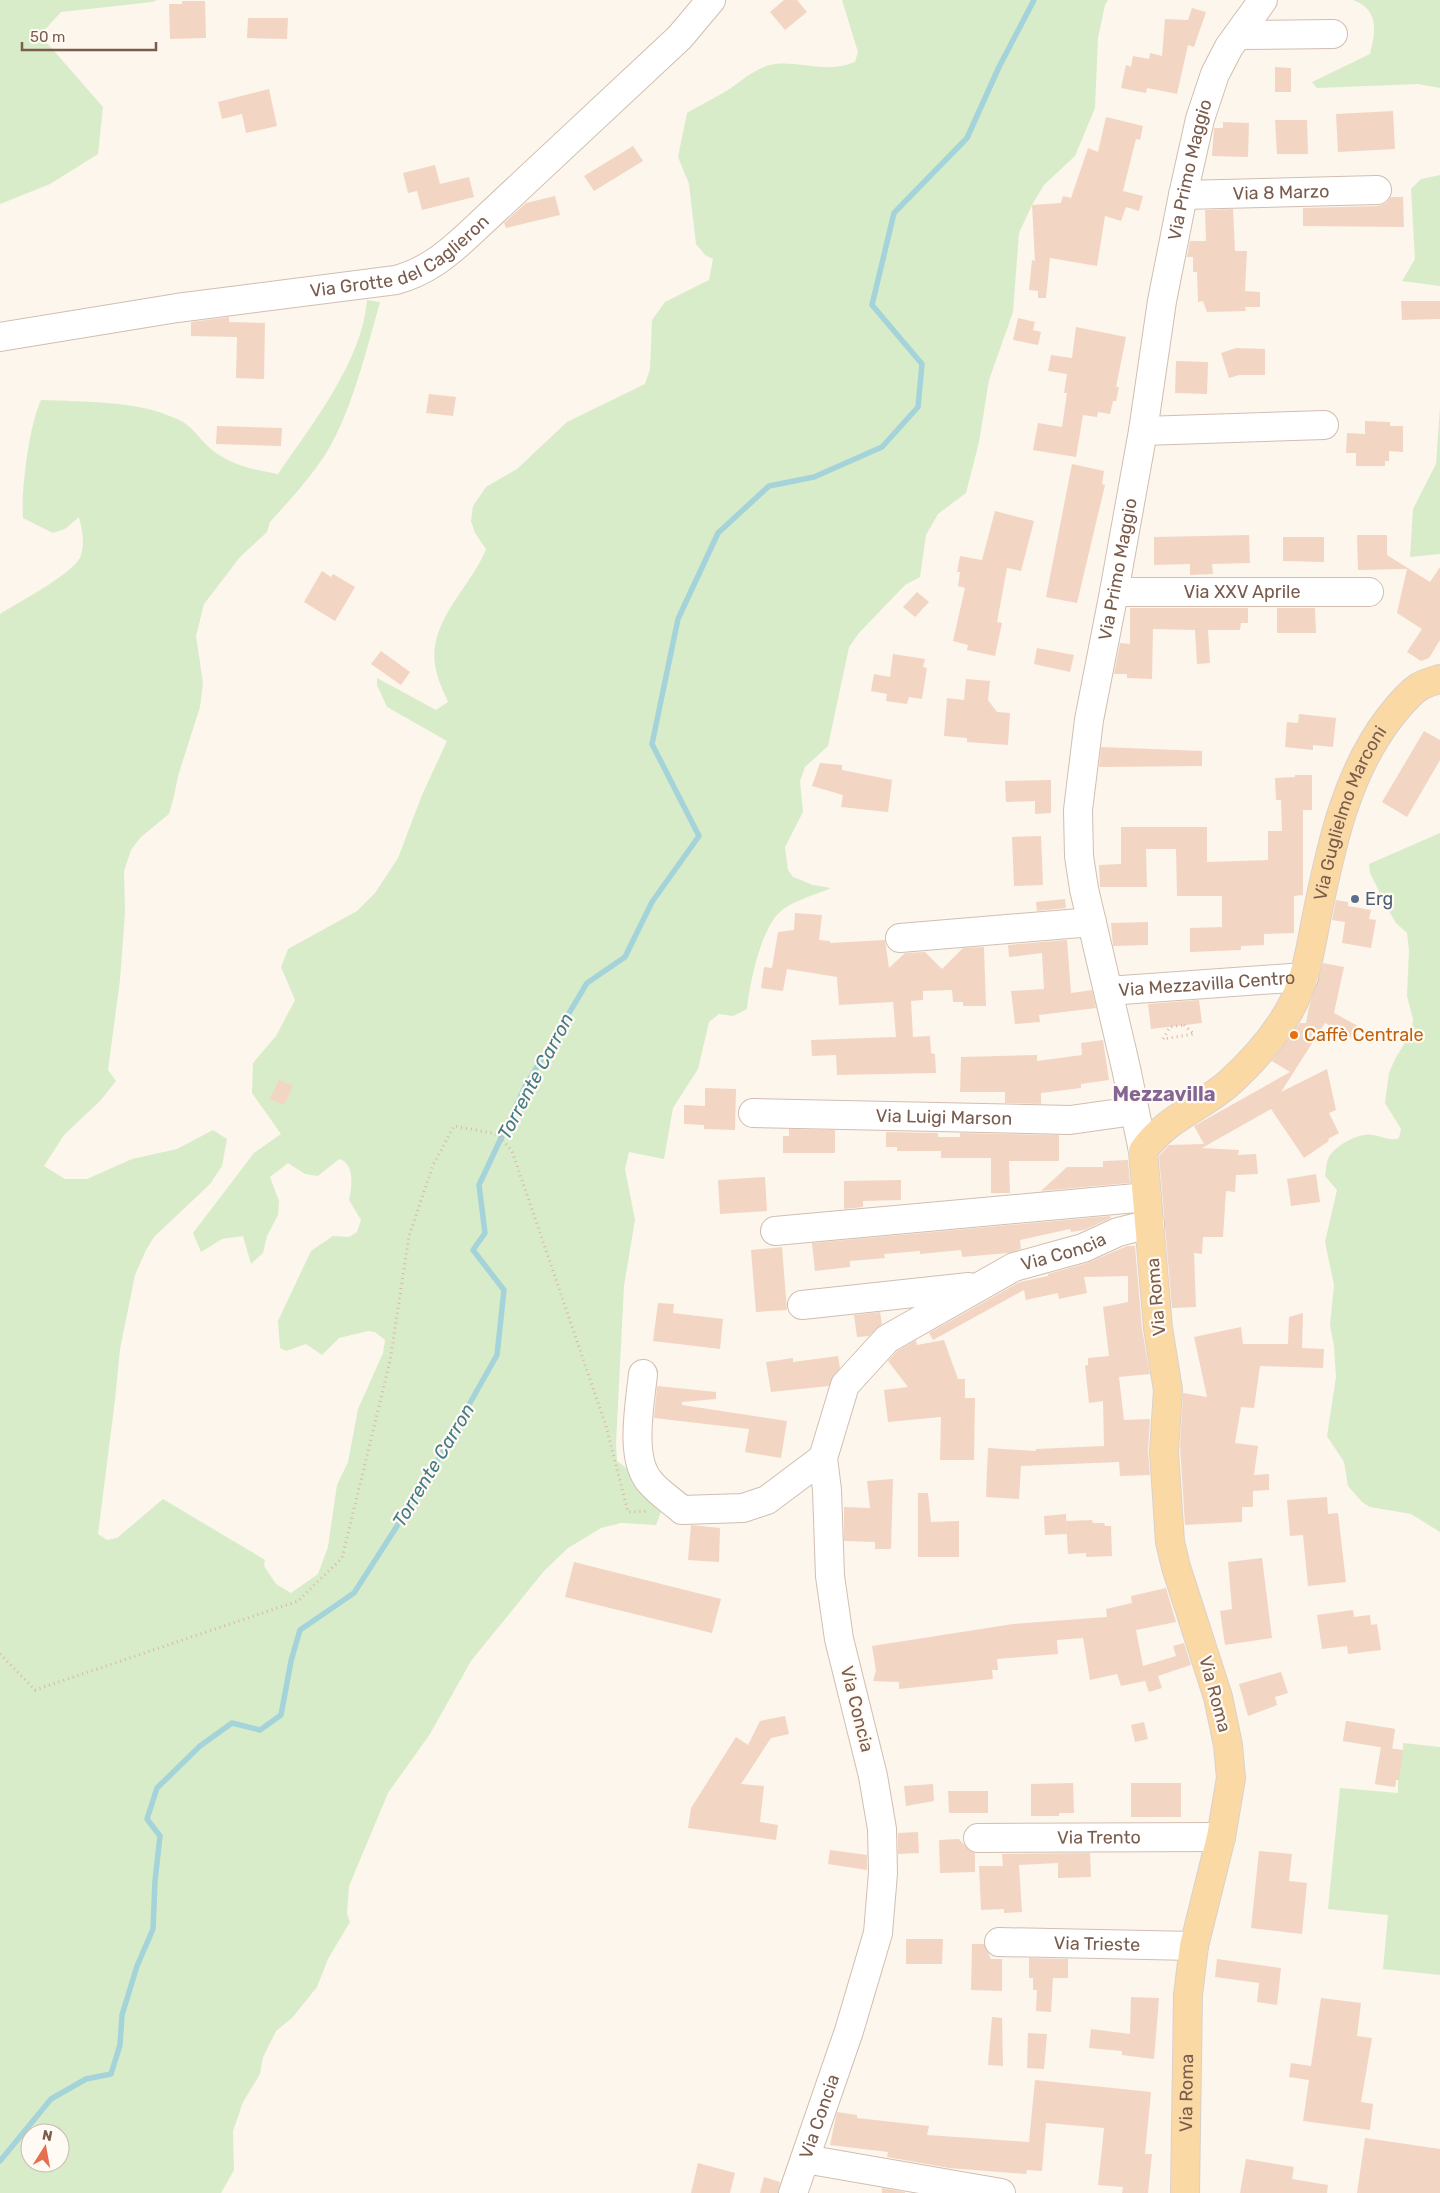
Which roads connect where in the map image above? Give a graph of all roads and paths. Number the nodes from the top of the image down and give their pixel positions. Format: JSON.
{"nodes":[{"id":1,"x":711,"y":0,"type":"edge"},
{"id":2,"x":1263,"y":0,"type":"edge"},
{"id":3,"x":1334,"y":34,"type":"dead end"},
{"id":4,"x":1238,"y":35,"type":"junction"},
{"id":5,"x":1377,"y":190,"type":"dead end"},
{"id":6,"x":1183,"y":195,"type":"junction"},
{"id":7,"x":0,"y":337,"type":"edge"},
{"id":8,"x":1324,"y":425,"type":"dead end"},
{"id":9,"x":1143,"y":431,"type":"junction"},
{"id":10,"x":1114,"y":592,"type":"junction"},
{"id":11,"x":1369,"y":592,"type":"dead end"},
{"id":12,"x":1440,"y":679,"type":"edge"},
{"id":13,"x":1092,"y":922,"type":"junction"},
{"id":14,"x":900,"y":938,"type":"dead end"},
{"id":15,"x":1304,"y":977,"type":"junction"},
{"id":16,"x":1108,"y":991,"type":"junction"},
{"id":17,"x":1170,"y":1027,"type":"joint"},
{"id":18,"x":1133,"y":1101,"type":"junction"},
{"id":19,"x":753,"y":1113,"type":"dead end"},
{"id":20,"x":1170,"y":1123,"type":"junction"},
{"id":21,"x":1143,"y":1150,"type":"junction"},
{"id":22,"x":1147,"y":1197,"type":"junction"},
{"id":23,"x":1150,"y":1224,"type":"junction"},
{"id":24,"x":775,"y":1231,"type":"dead end"},
{"id":25,"x":981,"y":1286,"type":"junction"},
{"id":26,"x":802,"y":1305,"type":"dead end"},
{"id":27,"x":642,"y":1374,"type":"dead end"},
{"id":28,"x":823,"y":1458,"type":"junction"},
{"id":29,"x":682,"y":1510,"type":"junction"},
{"id":30,"x":0,"y":1654,"type":"edge"},
{"id":31,"x":1221,"y":1837,"type":"junction"},
{"id":32,"x":978,"y":1838,"type":"dead end"},
{"id":33,"x":999,"y":1942,"type":"dead end"},
{"id":34,"x":1194,"y":1946,"type":"junction"},
{"id":35,"x":805,"y":2159,"type":"junction"},
{"id":36,"x":793,"y":2193,"type":"edge"},
{"id":37,"x":1001,"y":2193,"type":"edge"},
{"id":38,"x":1186,"y":2193,"type":"edge"}],
"edges":[{"from":1,"to":7,"type":"street","name":"Via Grotte del Caglieron"},
{"from":2,"to":4,"type":"street","name":"Via Primo Maggio"},
{"from":3,"to":4,"type":"street"},
{"from":4,"to":6,"type":"street","name":"Via Primo Maggio"},
{"from":5,"to":6,"type":"street","name":"Via 8 Marzo"},
{"from":6,"to":9,"type":"street","name":"Via Primo Maggio"},
{"from":8,"to":9,"type":"street"},
{"from":9,"to":10,"type":"street","name":"Via Primo Maggio"},
{"from":10,"to":11,"type":"street","name":"Via XXV Aprile"},
{"from":10,"to":13,"type":"street","name":"Via Primo Maggio"},
{"from":12,"to":15,"type":"main road","name":"Via Guglielmo Marconi"},
{"from":13,"to":14,"type":"street"},
{"from":13,"to":16,"type":"street","name":"Via Primo Maggio"},
{"from":15,"to":16,"type":"street","name":"Via Mezzavilla Centro"},
{"from":15,"to":20,"type":"main road","name":"Via Mezzavilla Centro"},
{"from":16,"to":18,"type":"street","name":"Via Primo Maggio"},
{"from":17,"to":17,"type":"path"},
{"from":18,"to":19,"type":"street","name":"Via Luigi Marson"},
{"from":18,"to":20,"type":"street"},
{"from":18,"to":21,"type":"street","name":"Via Primo Maggio"},
{"from":20,"to":21,"type":"main road","name":"Via Mezzavilla Centro"},
{"from":21,"to":22,"type":"main road","name":"Via Roma"},
{"from":22,"to":23,"type":"main road","name":"Via Roma"},
{"from":22,"to":24,"type":"street"},
{"from":23,"to":25,"type":"street","name":"Via Concia"},
{"from":23,"to":31,"type":"main road","name":"Via Roma"},
{"from":25,"to":26,"type":"street","name":"Via Concia"},
{"from":25,"to":28,"type":"street","name":"Via Concia"},
{"from":27,"to":29,"type":"street"},
{"from":28,"to":29,"type":"street"},
{"from":28,"to":35,"type":"street","name":"Via Concia"},
{"from":29,"to":30,"type":"path"},
{"from":31,"to":32,"type":"street","name":"Via Trento"},
{"from":31,"to":34,"type":"main road","name":"Via Roma"},
{"from":33,"to":34,"type":"street","name":"Via Trieste"},
{"from":34,"to":38,"type":"main road","name":"Via Roma"},
{"from":35,"to":36,"type":"street","name":"Via Concia"},
{"from":35,"to":37,"type":"street"}]}
